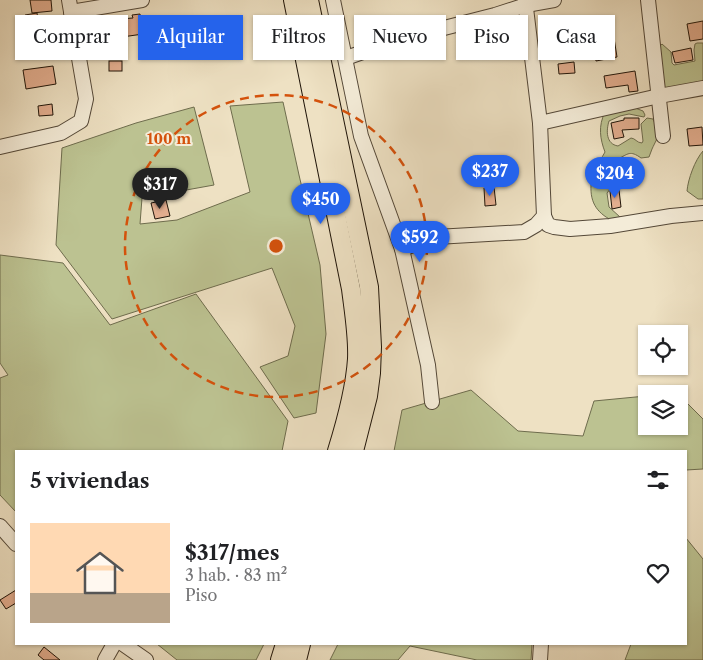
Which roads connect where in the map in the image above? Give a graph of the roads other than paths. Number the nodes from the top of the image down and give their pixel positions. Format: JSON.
{"nodes":[{"id":1,"x":142,"y":0,"type":"edge"},
{"id":2,"x":293,"y":0,"type":"edge"},
{"id":3,"x":309,"y":0,"type":"edge"},
{"id":4,"x":333,"y":0,"type":"edge"},
{"id":5,"x":554,"y":0,"type":"edge"},
{"id":6,"x":648,"y":0,"type":"edge"},
{"id":7,"x":525,"y":2,"type":"edge"},
{"id":8,"x":70,"y":6,"type":"edge"},
{"id":9,"x":346,"y":58,"type":"junction"},
{"id":10,"x":703,"y":88,"type":"edge"},
{"id":11,"x":659,"y":96,"type":"junction"},
{"id":12,"x":540,"y":123,"type":"junction"},
{"id":13,"x":361,"y":136,"type":"junction"},
{"id":14,"x":662,"y":136,"type":"dead end"},
{"id":15,"x":339,"y":141,"type":"junction"},
{"id":16,"x":0,"y":147,"type":"edge"},
{"id":17,"x":703,"y":213,"type":"edge"},
{"id":18,"x":544,"y":216,"type":"junction"},
{"id":19,"x":402,"y":249,"type":"junction"},
{"id":20,"x":432,"y":402,"type":"dead end"},
{"id":21,"x":337,"y":450,"type":"edge"},
{"id":22,"x":354,"y":450,"type":"edge"},
{"id":23,"x":0,"y":526,"type":"edge"},
{"id":24,"x":15,"y":543,"type":"edge"},
{"id":25,"x":113,"y":645,"type":"edge"},
{"id":26,"x":124,"y":645,"type":"edge"},
{"id":27,"x":285,"y":645,"type":"edge"},
{"id":28,"x":301,"y":645,"type":"edge"},
{"id":29,"x":541,"y":645,"type":"edge"},
{"id":30,"x":105,"y":660,"type":"edge"},
{"id":31,"x":146,"y":660,"type":"edge"},
{"id":32,"x":280,"y":660,"type":"edge"},
{"id":33,"x":297,"y":660,"type":"edge"},
{"id":34,"x":540,"y":660,"type":"edge"}],
"edges":[{"from":1,"to":8,"type":"street"},
{"from":2,"to":21,"type":"main road"},
{"from":3,"to":15,"type":"main road"},
{"from":4,"to":9,"type":"street"},
{"from":5,"to":7,"type":"street"},
{"from":6,"to":11,"type":"street"},
{"from":7,"to":9,"type":"street"},
{"from":7,"to":12,"type":"street"},
{"from":8,"to":16,"type":"street"},
{"from":9,"to":13,"type":"street"},
{"from":10,"to":11,"type":"street"},
{"from":11,"to":12,"type":"street"},
{"from":11,"to":14,"type":"street"},
{"from":12,"to":18,"type":"street"},
{"from":13,"to":15,"type":"street"},
{"from":13,"to":19,"type":"street"},
{"from":15,"to":22,"type":"main road"},
{"from":17,"to":18,"type":"street"},
{"from":18,"to":19,"type":"street"},
{"from":19,"to":20,"type":"street"},
{"from":23,"to":24,"type":"street"},
{"from":25,"to":30,"type":"street"},
{"from":26,"to":31,"type":"street"},
{"from":27,"to":32,"type":"main road"},
{"from":28,"to":33,"type":"main road"},
{"from":29,"to":34,"type":"street"}]}
